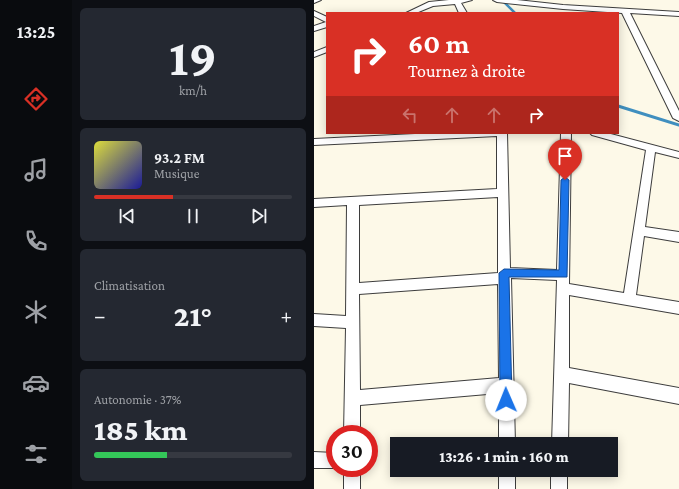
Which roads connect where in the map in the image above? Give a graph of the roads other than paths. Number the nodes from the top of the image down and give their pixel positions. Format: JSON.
{"nodes":[{"id":1,"x":317,"y":0,"type":"edge"},
{"id":2,"x":468,"y":0,"type":"edge"},
{"id":3,"x":497,"y":0,"type":"edge"},
{"id":4,"x":608,"y":0,"type":"edge"},
{"id":5,"x":314,"y":1,"type":"edge"},
{"id":6,"x":457,"y":1,"type":"junction"},
{"id":7,"x":434,"y":2,"type":"edge"},
{"id":8,"x":563,"y":10,"type":"edge"},
{"id":9,"x":608,"y":10,"type":"junction"},
{"id":10,"x":625,"y":11,"type":"junction"},
{"id":11,"x":412,"y":12,"type":"edge"},
{"id":12,"x":462,"y":12,"type":"edge"},
{"id":13,"x":314,"y":13,"type":"edge"},
{"id":14,"x":679,"y":14,"type":"edge"},
{"id":15,"x":326,"y":19,"type":"edge"},
{"id":16,"x":326,"y":24,"type":"edge"},
{"id":17,"x":314,"y":30,"type":"edge"},
{"id":18,"x":326,"y":50,"type":"edge"},
{"id":19,"x":314,"y":54,"type":"edge"},
{"id":20,"x":678,"y":118,"type":"edge"},
{"id":21,"x":464,"y":134,"type":"edge"},
{"id":22,"x":502,"y":134,"type":"edge"},
{"id":23,"x":566,"y":134,"type":"edge"},
{"id":24,"x":599,"y":134,"type":"edge"},
{"id":25,"x":349,"y":137,"type":"edge"},
{"id":26,"x":314,"y":142,"type":"edge"},
{"id":27,"x":651,"y":147,"type":"junction"},
{"id":28,"x":679,"y":155,"type":"edge"},
{"id":29,"x":503,"y":193,"type":"junction"},
{"id":30,"x":353,"y":202,"type":"junction"},
{"id":31,"x":314,"y":203,"type":"edge"},
{"id":32,"x":639,"y":231,"type":"junction"},
{"id":33,"x":679,"y":237,"type":"edge"},
{"id":34,"x":563,"y":274,"type":"junction"},
{"id":35,"x":504,"y":275,"type":"junction"},
{"id":36,"x":563,"y":288,"type":"junction"},
{"id":37,"x":352,"y":290,"type":"junction"},
{"id":38,"x":630,"y":300,"type":"junction"},
{"id":39,"x":679,"y":308,"type":"edge"},
{"id":40,"x":314,"y":320,"type":"edge"},
{"id":41,"x":352,"y":322,"type":"junction"},
{"id":42,"x":561,"y":374,"type":"junction"},
{"id":43,"x":506,"y":385,"type":"junction"},
{"id":44,"x":679,"y":396,"type":"edge"},
{"id":45,"x":352,"y":398,"type":"junction"},
{"id":46,"x":352,"y":425,"type":"edge"},
{"id":47,"x":507,"y":437,"type":"edge"},
{"id":48,"x":560,"y":437,"type":"edge"},
{"id":49,"x":314,"y":460,"type":"edge"},
{"id":50,"x":326,"y":461,"type":"edge"},
{"id":51,"x":352,"y":477,"type":"edge"},
{"id":52,"x":507,"y":477,"type":"edge"},
{"id":53,"x":559,"y":477,"type":"edge"},
{"id":54,"x":352,"y":489,"type":"edge"},
{"id":55,"x":507,"y":489,"type":"edge"},
{"id":56,"x":559,"y":489,"type":"edge"}],
"edges":[{"from":1,"to":5,"type":"street"},
{"from":2,"to":6,"type":"street"},
{"from":3,"to":8,"type":"street"},
{"from":4,"to":9,"type":"street"},
{"from":6,"to":7,"type":"street"},
{"from":6,"to":12,"type":"street"},
{"from":7,"to":11,"type":"street"},
{"from":8,"to":9,"type":"street"},
{"from":9,"to":10,"type":"street"},
{"from":10,"to":14,"type":"street"},
{"from":10,"to":20,"type":"street"},
{"from":13,"to":15,"type":"street"},
{"from":16,"to":17,"type":"street"},
{"from":18,"to":19,"type":"street"},
{"from":21,"to":25,"type":"street"},
{"from":22,"to":29,"type":"street"},
{"from":23,"to":34,"type":"street"},
{"from":24,"to":27,"type":"street"},
{"from":25,"to":26,"type":"street"},
{"from":27,"to":28,"type":"street"},
{"from":27,"to":32,"type":"street"},
{"from":29,"to":30,"type":"street"},
{"from":29,"to":35,"type":"street"},
{"from":30,"to":31,"type":"street"},
{"from":30,"to":37,"type":"street"},
{"from":32,"to":33,"type":"street"},
{"from":32,"to":38,"type":"street"},
{"from":34,"to":35,"type":"street"},
{"from":34,"to":36,"type":"street"},
{"from":35,"to":37,"type":"street"},
{"from":35,"to":43,"type":"street"},
{"from":36,"to":38,"type":"street"},
{"from":36,"to":42,"type":"street"},
{"from":37,"to":41,"type":"street"},
{"from":38,"to":39,"type":"street"},
{"from":40,"to":41,"type":"street"},
{"from":41,"to":45,"type":"street"},
{"from":42,"to":44,"type":"street"},
{"from":42,"to":48,"type":"street"},
{"from":43,"to":45,"type":"street"},
{"from":43,"to":47,"type":"street"},
{"from":45,"to":46,"type":"street"},
{"from":49,"to":50,"type":"street"},
{"from":51,"to":54,"type":"street"},
{"from":52,"to":55,"type":"street"},
{"from":53,"to":56,"type":"street"}]}
